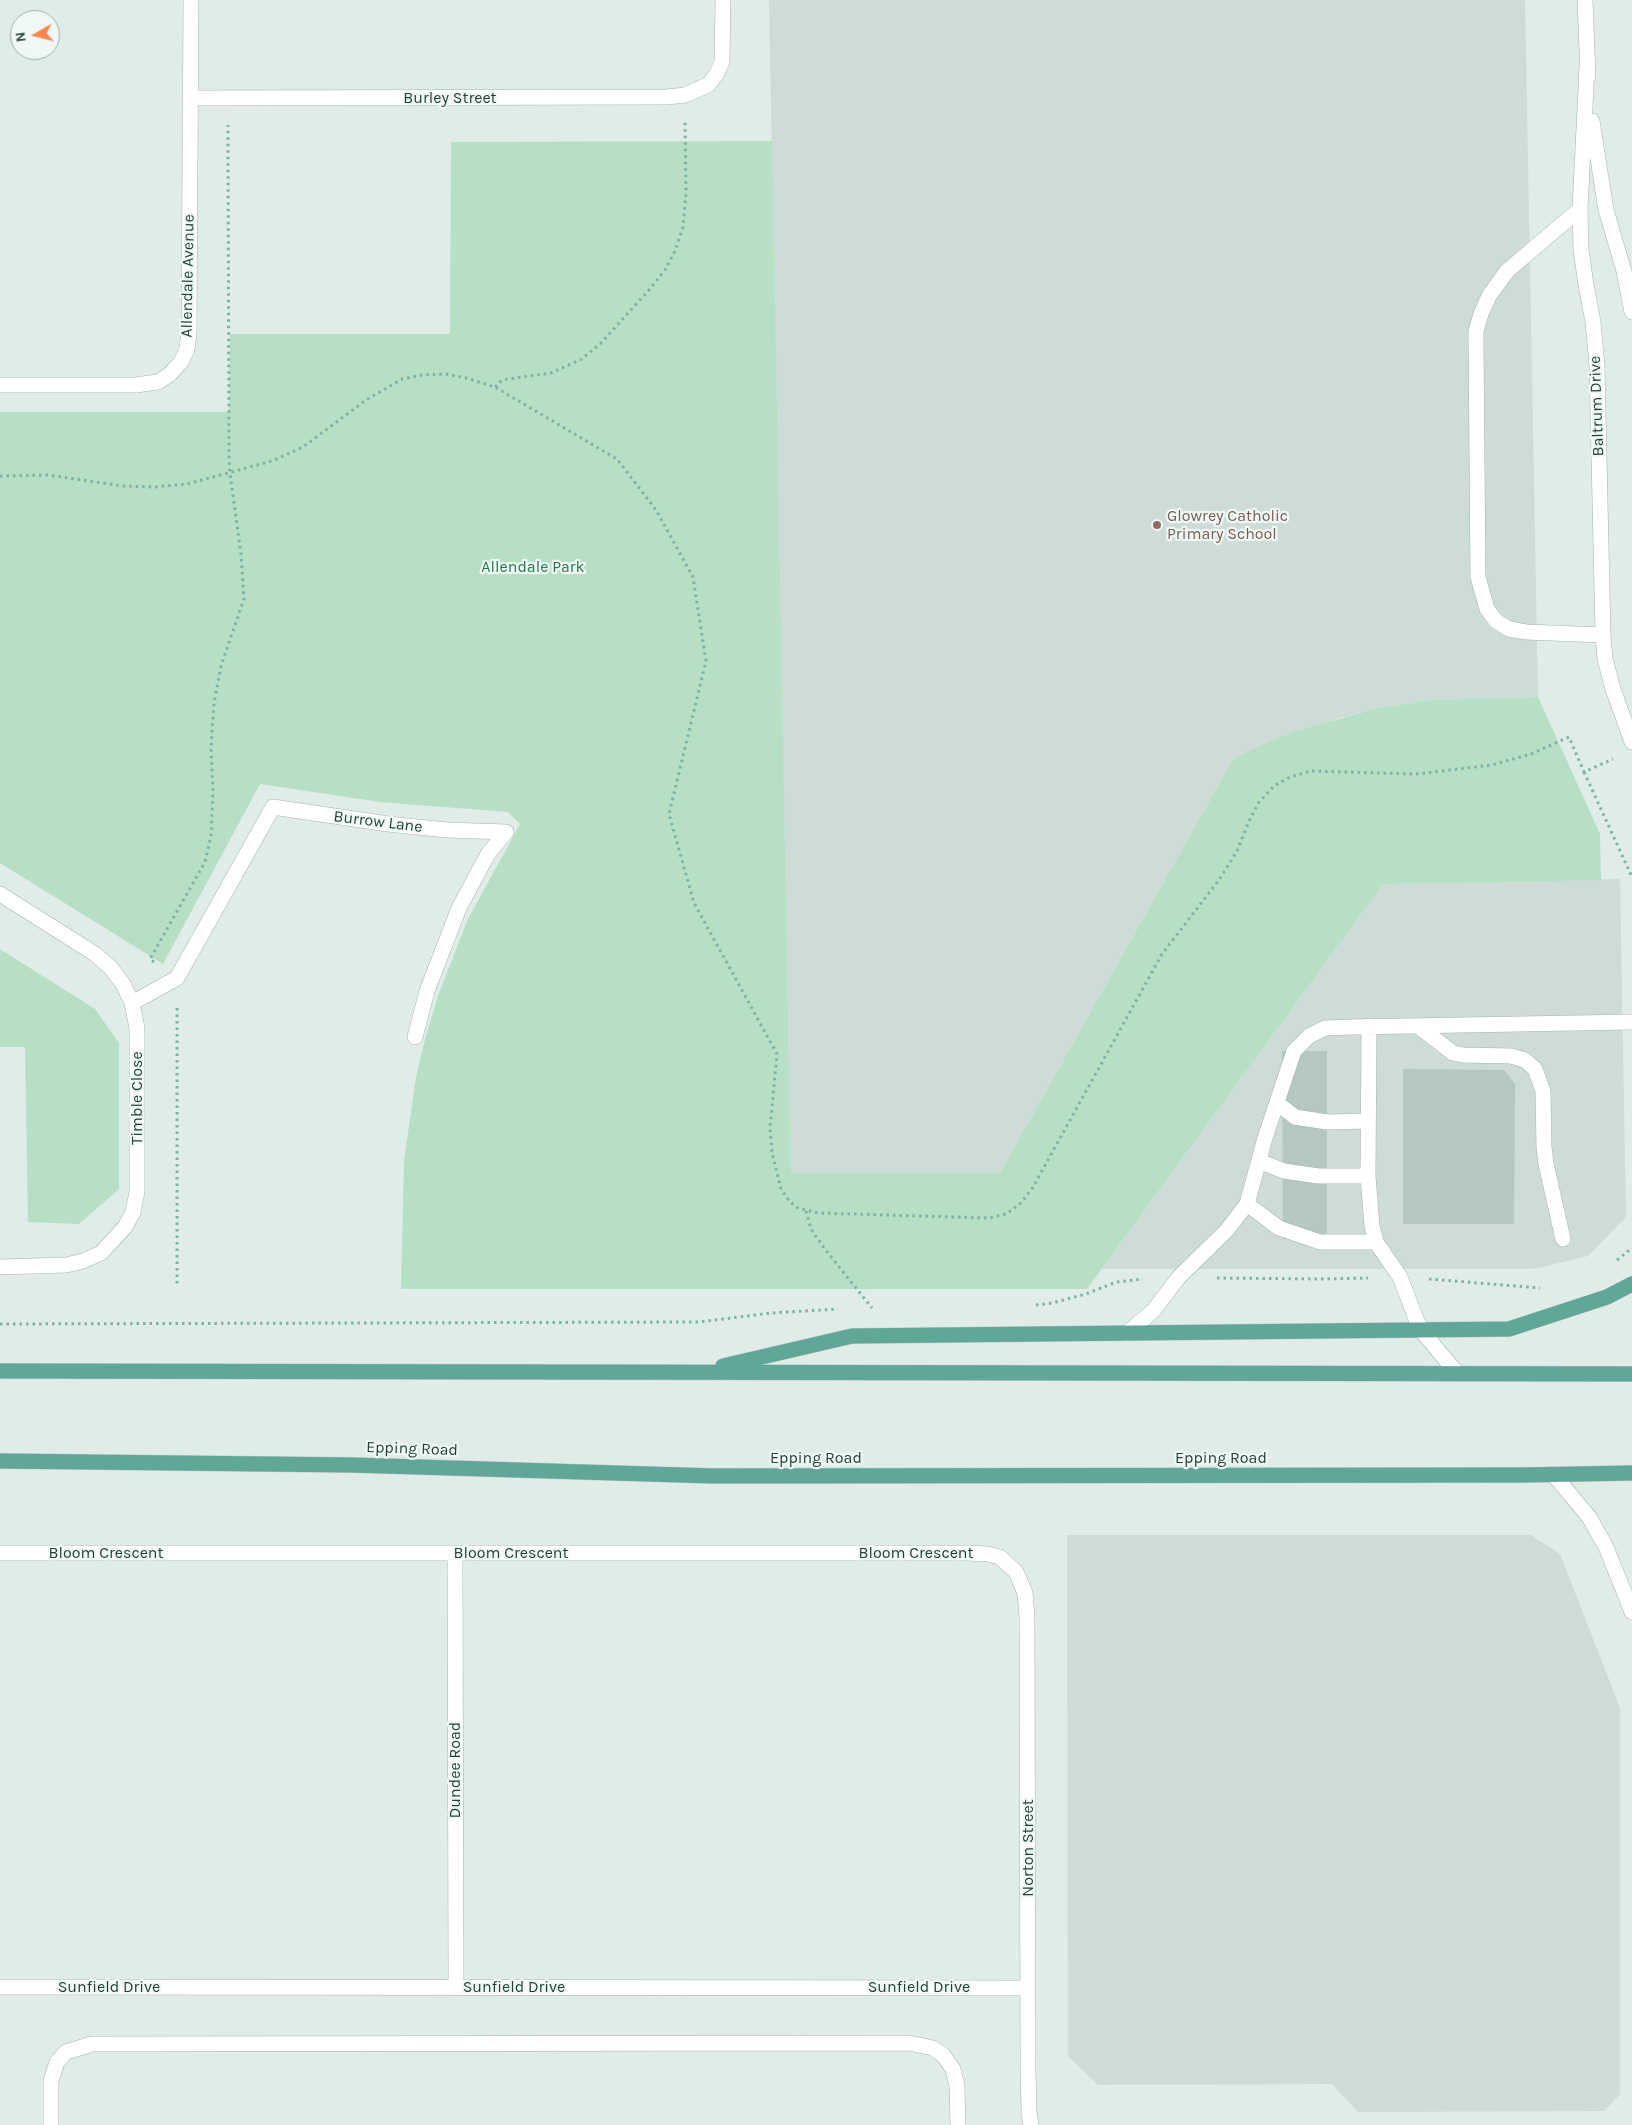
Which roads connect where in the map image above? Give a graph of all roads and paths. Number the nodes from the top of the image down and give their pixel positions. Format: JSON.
{"nodes":[{"id":1,"x":191,"y":0,"type":"edge"},
{"id":2,"x":723,"y":0,"type":"edge"},
{"id":3,"x":1585,"y":0,"type":"edge"},
{"id":4,"x":1587,"y":67,"type":"junction"},
{"id":5,"x":685,"y":95,"type":"junction"},
{"id":6,"x":190,"y":98,"type":"junction"},
{"id":7,"x":228,"y":98,"type":"junction"},
{"id":8,"x":1580,"y":209,"type":"junction"},
{"id":9,"x":1632,"y":312,"type":"edge"},
{"id":10,"x":0,"y":385,"type":"edge"},
{"id":11,"x":495,"y":387,"type":"junction"},
{"id":12,"x":230,"y":474,"type":"junction"},
{"id":13,"x":0,"y":476,"type":"edge"},
{"id":14,"x":1603,"y":634,"type":"junction"},
{"id":15,"x":1632,"y":742,"type":"edge"},
{"id":16,"x":1616,"y":758,"type":"dead end"},
{"id":17,"x":1584,"y":772,"type":"junction"},
{"id":18,"x":1632,"y":877,"type":"edge"},
{"id":19,"x":0,"y":894,"type":"edge"},
{"id":20,"x":177,"y":978,"type":"junction"},
{"id":21,"x":132,"y":1003,"type":"junction"},
{"id":22,"x":1632,"y":1022,"type":"edge"},
{"id":23,"x":1369,"y":1026,"type":"junction"},
{"id":24,"x":1418,"y":1026,"type":"junction"},
{"id":25,"x":415,"y":1037,"type":"dead end"},
{"id":26,"x":1277,"y":1103,"type":"junction"},
{"id":27,"x":1368,"y":1121,"type":"junction"},
{"id":28,"x":1259,"y":1161,"type":"junction"},
{"id":29,"x":1368,"y":1176,"type":"junction"},
{"id":30,"x":1247,"y":1204,"type":"junction"},
{"id":31,"x":806,"y":1211,"type":"junction"},
{"id":32,"x":1563,"y":1239,"type":"dead end"},
{"id":33,"x":1376,"y":1242,"type":"junction"},
{"id":34,"x":0,"y":1267,"type":"edge"},
{"id":35,"x":1179,"y":1277,"type":"junction"},
{"id":36,"x":1400,"y":1277,"type":"junction"},
{"id":37,"x":1632,"y":1284,"type":"edge"},
{"id":38,"x":177,"y":1285,"type":"dead end"},
{"id":39,"x":1546,"y":1287,"type":"dead end"},
{"id":40,"x":1027,"y":1306,"type":"dead end"},
{"id":41,"x":862,"y":1308,"type":"dead end"},
{"id":42,"x":872,"y":1308,"type":"junction"},
{"id":43,"x":882,"y":1308,"type":"dead end"},
{"id":44,"x":843,"y":1309,"type":"dead end"},
{"id":45,"x":0,"y":1324,"type":"edge"},
{"id":46,"x":1420,"y":1329,"type":"junction"},
{"id":47,"x":1127,"y":1333,"type":"junction"},
{"id":48,"x":0,"y":1372,"type":"edge"},
{"id":49,"x":697,"y":1372,"type":"junction"},
{"id":50,"x":1457,"y":1373,"type":"junction"},
{"id":51,"x":1632,"y":1374,"type":"edge"},
{"id":52,"x":0,"y":1461,"type":"edge"},
{"id":53,"x":1632,"y":1473,"type":"edge"},
{"id":54,"x":1552,"y":1474,"type":"junction"},
{"id":55,"x":0,"y":1553,"type":"edge"},
{"id":56,"x":455,"y":1553,"type":"junction"},
{"id":57,"x":1016,"y":1572,"type":"joint"},
{"id":58,"x":1632,"y":1612,"type":"edge"},
{"id":59,"x":0,"y":1987,"type":"edge"},
{"id":60,"x":456,"y":1987,"type":"junction"},
{"id":61,"x":1028,"y":1988,"type":"junction"},
{"id":62,"x":51,"y":2125,"type":"edge"},
{"id":63,"x":958,"y":2125,"type":"edge"},
{"id":64,"x":1031,"y":2125,"type":"edge"}],
"edges":[{"from":1,"to":6,"type":"street","name":"Allendale Avenue"},
{"from":2,"to":5,"type":"street","name":"Burley Street"},
{"from":3,"to":4,"type":"street","name":"Baltrum Drive"},
{"from":4,"to":8,"type":"street","name":"Baltrum Drive"},
{"from":4,"to":9,"type":"street","name":"Baltrum Drive"},
{"from":5,"to":7,"type":"street","name":"Burley Street"},
{"from":5,"to":11,"type":"path"},
{"from":6,"to":7,"type":"street","name":"Burley Street"},
{"from":6,"to":10,"type":"street","name":"Allendale Avenue"},
{"from":7,"to":12,"type":"path"},
{"from":8,"to":14,"type":"street","name":"Baltrum Drive"},
{"from":8,"to":14,"type":"street"},
{"from":11,"to":12,"type":"path"},
{"from":11,"to":31,"type":"path"},
{"from":12,"to":13,"type":"path"},
{"from":12,"to":20,"type":"path"},
{"from":14,"to":15,"type":"street","name":"Baltrum Drive"},
{"from":16,"to":17,"type":"path"},
{"from":17,"to":18,"type":"path"},
{"from":17,"to":31,"type":"path"},
{"from":19,"to":21,"type":"street","name":"Timble Close"},
{"from":20,"to":21,"type":"street"},
{"from":20,"to":25,"type":"street","name":"Burrow Lane"},
{"from":20,"to":38,"type":"path"},
{"from":21,"to":34,"type":"street","name":"Timble Close"},
{"from":22,"to":24,"type":"street"},
{"from":23,"to":24,"type":"street"},
{"from":23,"to":26,"type":"street"},
{"from":23,"to":27,"type":"street"},
{"from":24,"to":32,"type":"street"},
{"from":26,"to":27,"type":"street"},
{"from":26,"to":28,"type":"street"},
{"from":27,"to":29,"type":"street"},
{"from":28,"to":29,"type":"street"},
{"from":28,"to":30,"type":"street"},
{"from":29,"to":33,"type":"street"},
{"from":30,"to":33,"type":"street"},
{"from":30,"to":35,"type":"street"},
{"from":31,"to":42,"type":"path"},
{"from":33,"to":36,"type":"street"},
{"from":35,"to":36,"type":"path"},
{"from":35,"to":40,"type":"path"},
{"from":35,"to":47,"type":"street"},
{"from":36,"to":39,"type":"path"},
{"from":36,"to":46,"type":"street"},
{"from":37,"to":46,"type":"main road"},
{"from":41,"to":42,"type":"path"},
{"from":42,"to":43,"type":"path"},
{"from":44,"to":45,"type":"path"},
{"from":46,"to":47,"type":"main road"},
{"from":46,"to":50,"type":"street"},
{"from":47,"to":49,"type":"main road"},
{"from":48,"to":49,"type":"main road"},
{"from":49,"to":50,"type":"main road"},
{"from":50,"to":51,"type":"main road"},
{"from":52,"to":54,"type":"main road","name":"Epping Road"},
{"from":53,"to":54,"type":"main road","name":"Epping Road"},
{"from":54,"to":58,"type":"street"},
{"from":55,"to":56,"type":"street","name":"Bloom Crescent"},
{"from":56,"to":57,"type":"street","name":"Bloom Crescent"},
{"from":56,"to":60,"type":"street","name":"Dundee Road"},
{"from":57,"to":61,"type":"street","name":"Norton Street"},
{"from":59,"to":60,"type":"street","name":"Sunfield Drive"},
{"from":60,"to":61,"type":"street","name":"Sunfield Drive"},
{"from":61,"to":64,"type":"street","name":"Norton Street"},
{"from":62,"to":63,"type":"street"}]}
